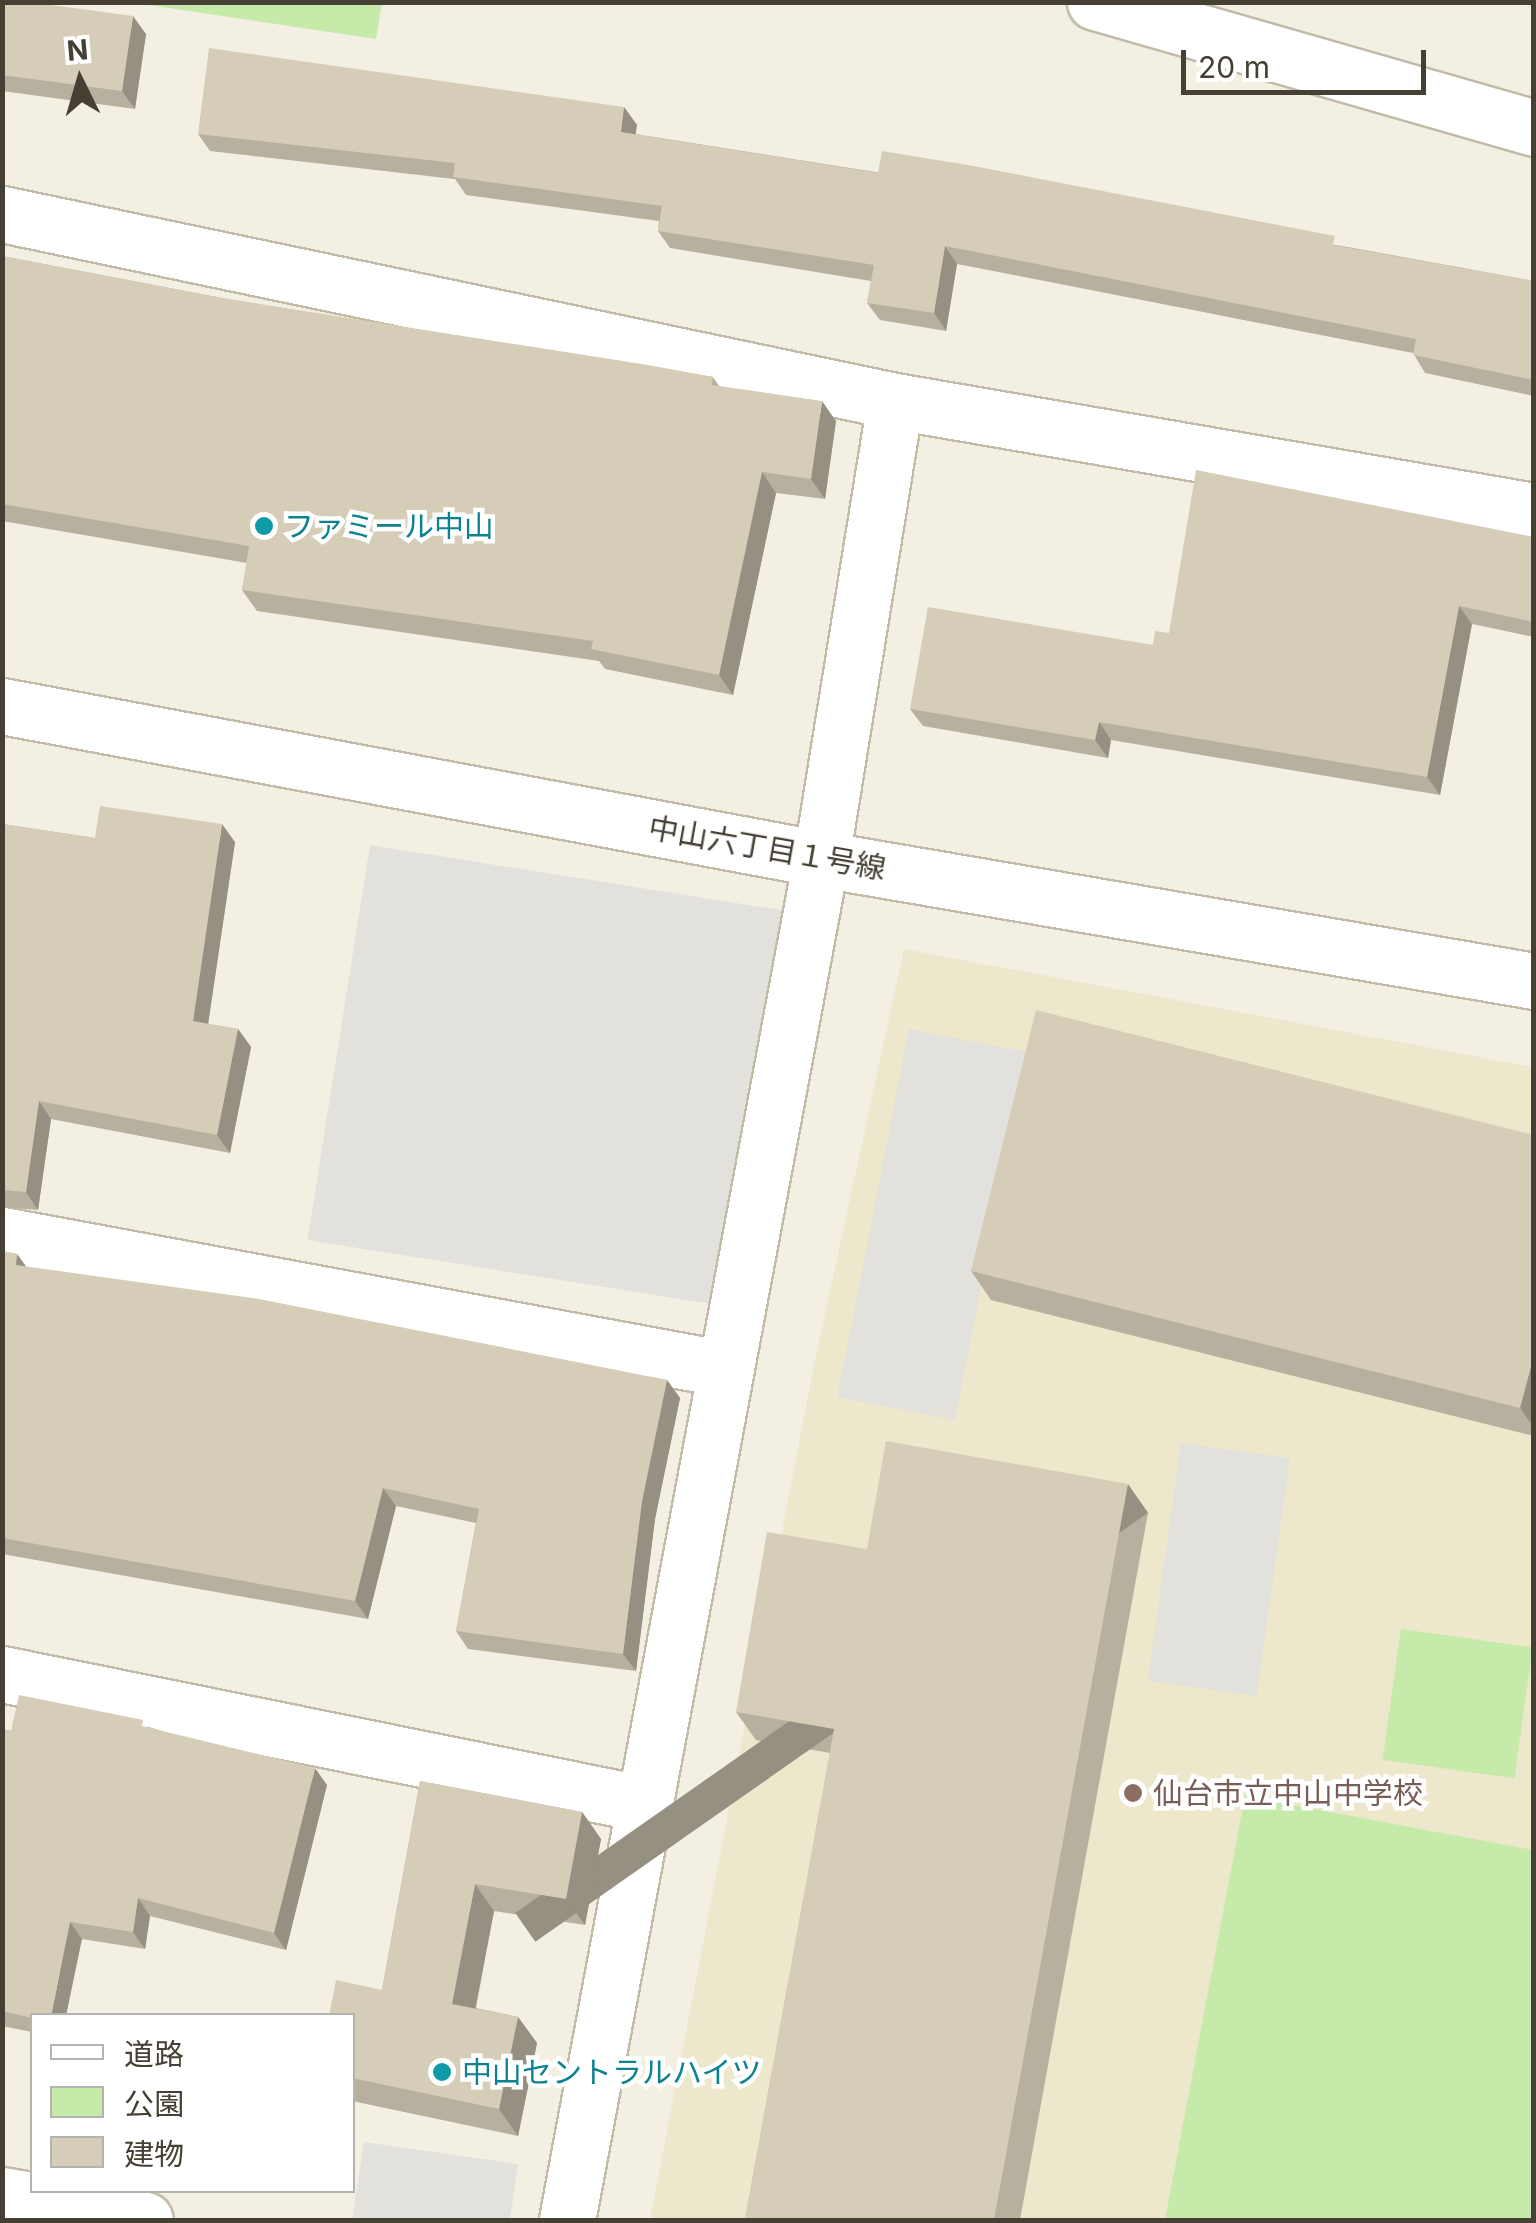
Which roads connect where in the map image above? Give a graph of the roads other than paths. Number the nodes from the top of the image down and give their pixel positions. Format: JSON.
{"nodes":[{"id":1,"x":1094,"y":2,"type":"edge"},
{"id":2,"x":1534,"y":128,"type":"edge"},
{"id":3,"x":2,"y":214,"type":"edge"},
{"id":4,"x":895,"y":401,"type":"junction"},
{"id":5,"x":1534,"y":510,"type":"edge"},
{"id":6,"x":2,"y":706,"type":"edge"},
{"id":7,"x":821,"y":859,"type":"junction"},
{"id":8,"x":1534,"y":981,"type":"edge"},
{"id":9,"x":2,"y":1235,"type":"edge"},
{"id":10,"x":726,"y":1369,"type":"junction"},
{"id":11,"x":2,"y":1674,"type":"edge"},
{"id":12,"x":645,"y":1804,"type":"junction"},
{"id":13,"x":2,"y":2195,"type":"edge"},
{"id":14,"x":145,"y":2220,"type":"edge"},
{"id":15,"x":568,"y":2220,"type":"edge"}],
"edges":[{"from":1,"to":2,"type":"street"},
{"from":3,"to":4,"type":"street"},
{"from":4,"to":5,"type":"street"},
{"from":4,"to":7,"type":"street"},
{"from":6,"to":7,"type":"street","name":"中山六丁目１号線"},
{"from":7,"to":8,"type":"street","name":"中山六丁目１号線"},
{"from":7,"to":10,"type":"street"},
{"from":9,"to":10,"type":"street"},
{"from":10,"to":12,"type":"street"},
{"from":11,"to":12,"type":"street"},
{"from":12,"to":15,"type":"street"},
{"from":13,"to":14,"type":"street"}]}
